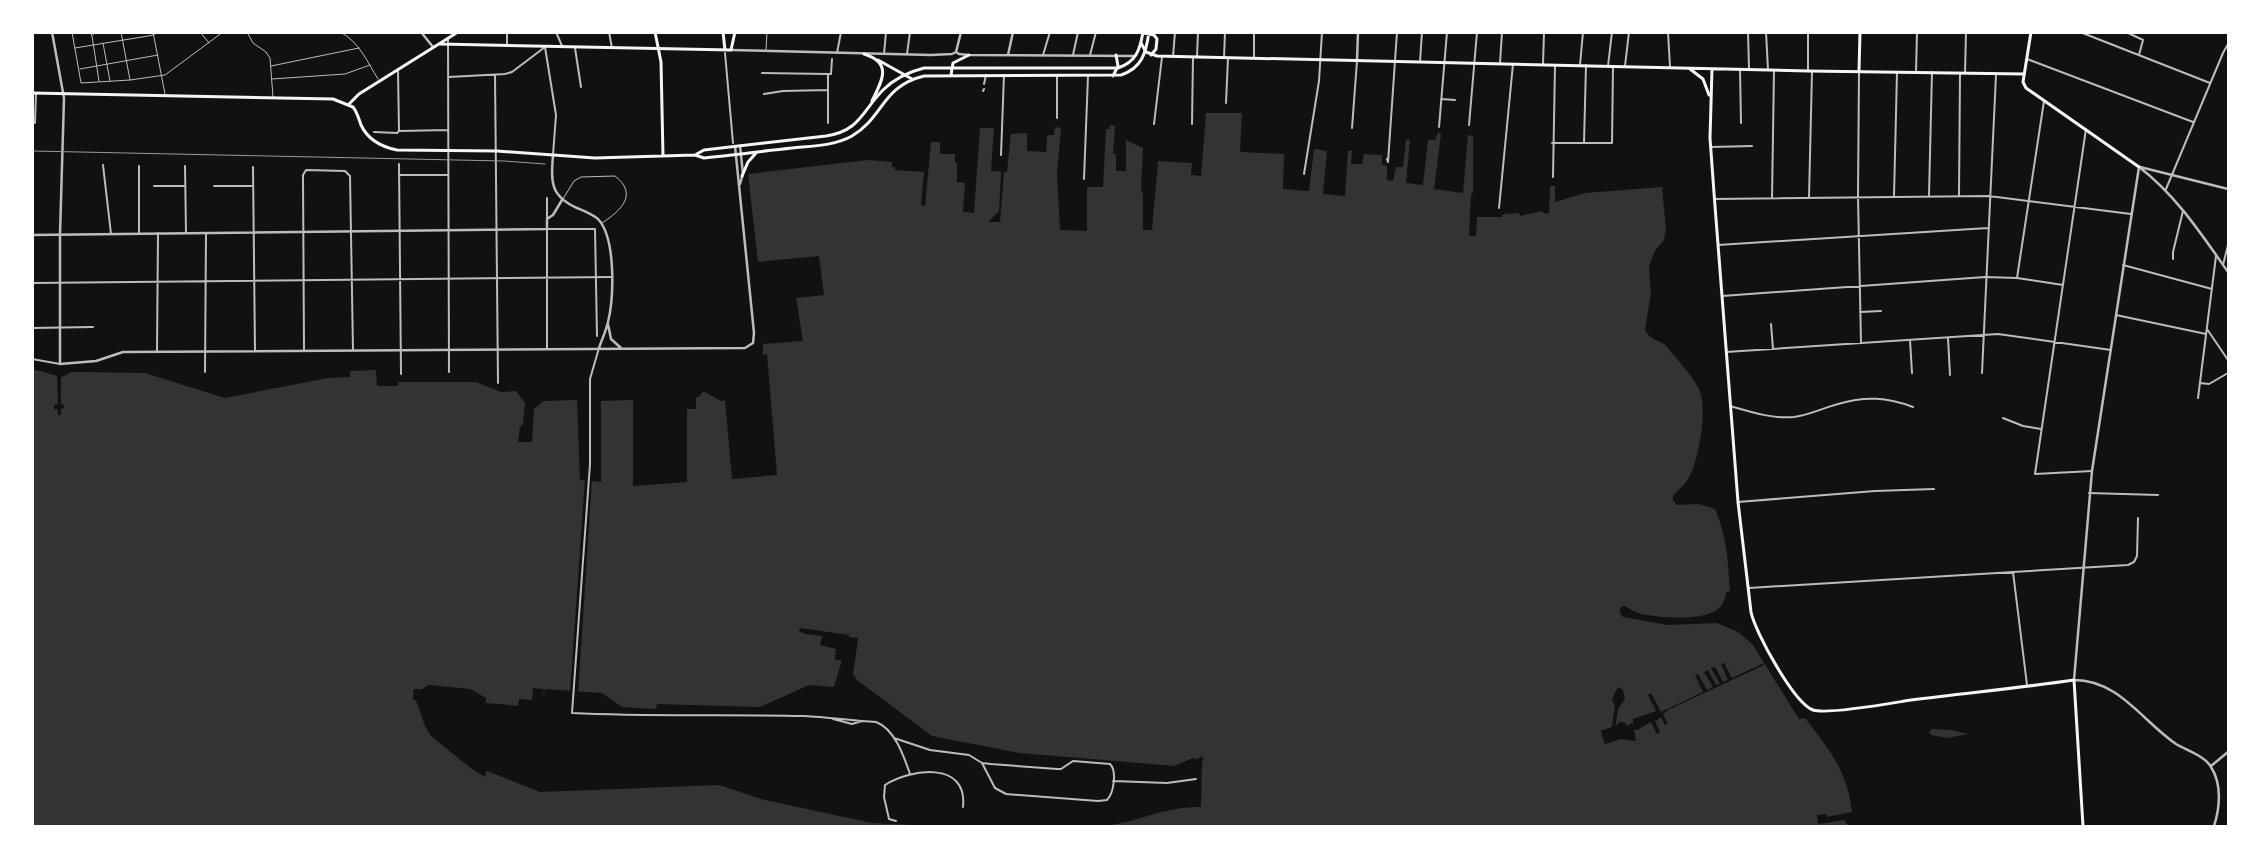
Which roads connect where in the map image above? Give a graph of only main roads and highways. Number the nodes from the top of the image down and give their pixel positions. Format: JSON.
{"nodes":[{"id":1,"x":458,"y":32,"type":"edge"},
{"id":2,"x":655,"y":32,"type":"edge"},
{"id":3,"x":723,"y":32,"type":"edge"},
{"id":4,"x":735,"y":32,"type":"edge"},
{"id":5,"x":1860,"y":32,"type":"edge"},
{"id":6,"x":2031,"y":32,"type":"edge"},
{"id":7,"x":1143,"y":33,"type":"edge"},
{"id":8,"x":1149,"y":33,"type":"edge"},
{"id":9,"x":1141,"y":43,"type":"junction"},
{"id":10,"x":440,"y":44,"type":"junction"},
{"id":11,"x":658,"y":49,"type":"junction"},
{"id":12,"x":725,"y":52,"type":"junction"},
{"id":13,"x":1146,"y":52,"type":"junction"},
{"id":14,"x":864,"y":54,"type":"road end"},
{"id":15,"x":970,"y":55,"type":"road end"},
{"id":16,"x":1151,"y":55,"type":"junction"},
{"id":17,"x":1116,"y":56,"type":"road end"},
{"id":18,"x":875,"y":59,"type":"junction"},
{"id":19,"x":951,"y":67,"type":"junction"},
{"id":20,"x":1118,"y":68,"type":"junction"},
{"id":21,"x":1690,"y":68,"type":"junction"},
{"id":22,"x":1712,"y":69,"type":"junction"},
{"id":23,"x":1859,"y":71,"type":"junction"},
{"id":24,"x":2024,"y":74,"type":"junction"},
{"id":25,"x":902,"y":75,"type":"junction"},
{"id":26,"x":951,"y":75,"type":"junction"},
{"id":27,"x":1113,"y":76,"type":"junction"},
{"id":28,"x":914,"y":79,"type":"junction"},
{"id":29,"x":34,"y":93,"type":"edge"},
{"id":30,"x":1710,"y":99,"type":"junction"},
{"id":31,"x":349,"y":104,"type":"junction"},
{"id":32,"x":864,"y":116,"type":"junction"},
{"id":33,"x":758,"y":152,"type":"junction"},
{"id":34,"x":696,"y":155,"type":"junction"},
{"id":35,"x":663,"y":156,"type":"junction"},
{"id":36,"x":2139,"y":167,"type":"road end"},
{"id":37,"x":742,"y":176,"type":"road end"},
{"id":38,"x":2083,"y":826,"type":"edge"}],
"edges":[{"from":1,"to":10,"type":"main road"},
{"from":2,"to":11,"type":"main road"},
{"from":3,"to":12,"type":"main road"},
{"from":4,"to":12,"type":"main road"},
{"from":5,"to":23,"type":"main road"},
{"from":6,"to":24,"type":"main road"},
{"from":7,"to":8,"type":"main road"},
{"from":7,"to":9,"type":"main road"},
{"from":8,"to":13,"type":"main road"},
{"from":8,"to":16,"type":"main road"},
{"from":9,"to":13,"type":"main road"},
{"from":9,"to":20,"type":"main road"},
{"from":10,"to":11,"type":"main road"},
{"from":10,"to":31,"type":"main road"},
{"from":11,"to":12,"type":"main road"},
{"from":11,"to":35,"type":"main road"},
{"from":13,"to":16,"type":"main road"},
{"from":13,"to":27,"type":"main road"},
{"from":14,"to":18,"type":"main road"},
{"from":15,"to":19,"type":"main road"},
{"from":16,"to":21,"type":"main road"},
{"from":17,"to":20,"type":"main road"},
{"from":18,"to":25,"type":"main road"},
{"from":18,"to":32,"type":"main road"},
{"from":19,"to":20,"type":"main road"},
{"from":19,"to":25,"type":"main road"},
{"from":19,"to":26,"type":"main road"},
{"from":20,"to":27,"type":"main road"},
{"from":21,"to":22,"type":"main road"},
{"from":21,"to":30,"type":"main road"},
{"from":22,"to":23,"type":"main road"},
{"from":22,"to":30,"type":"main road"},
{"from":23,"to":24,"type":"main road"},
{"from":24,"to":36,"type":"main road"},
{"from":25,"to":28,"type":"main road"},
{"from":25,"to":32,"type":"main road"},
{"from":26,"to":27,"type":"main road"},
{"from":26,"to":28,"type":"main road"},
{"from":28,"to":33,"type":"main road"},
{"from":29,"to":31,"type":"main road"},
{"from":30,"to":38,"type":"main road"},
{"from":31,"to":35,"type":"main road"},
{"from":32,"to":34,"type":"main road"},
{"from":33,"to":34,"type":"main road"},
{"from":33,"to":37,"type":"main road"},
{"from":34,"to":35,"type":"main road"}]}
